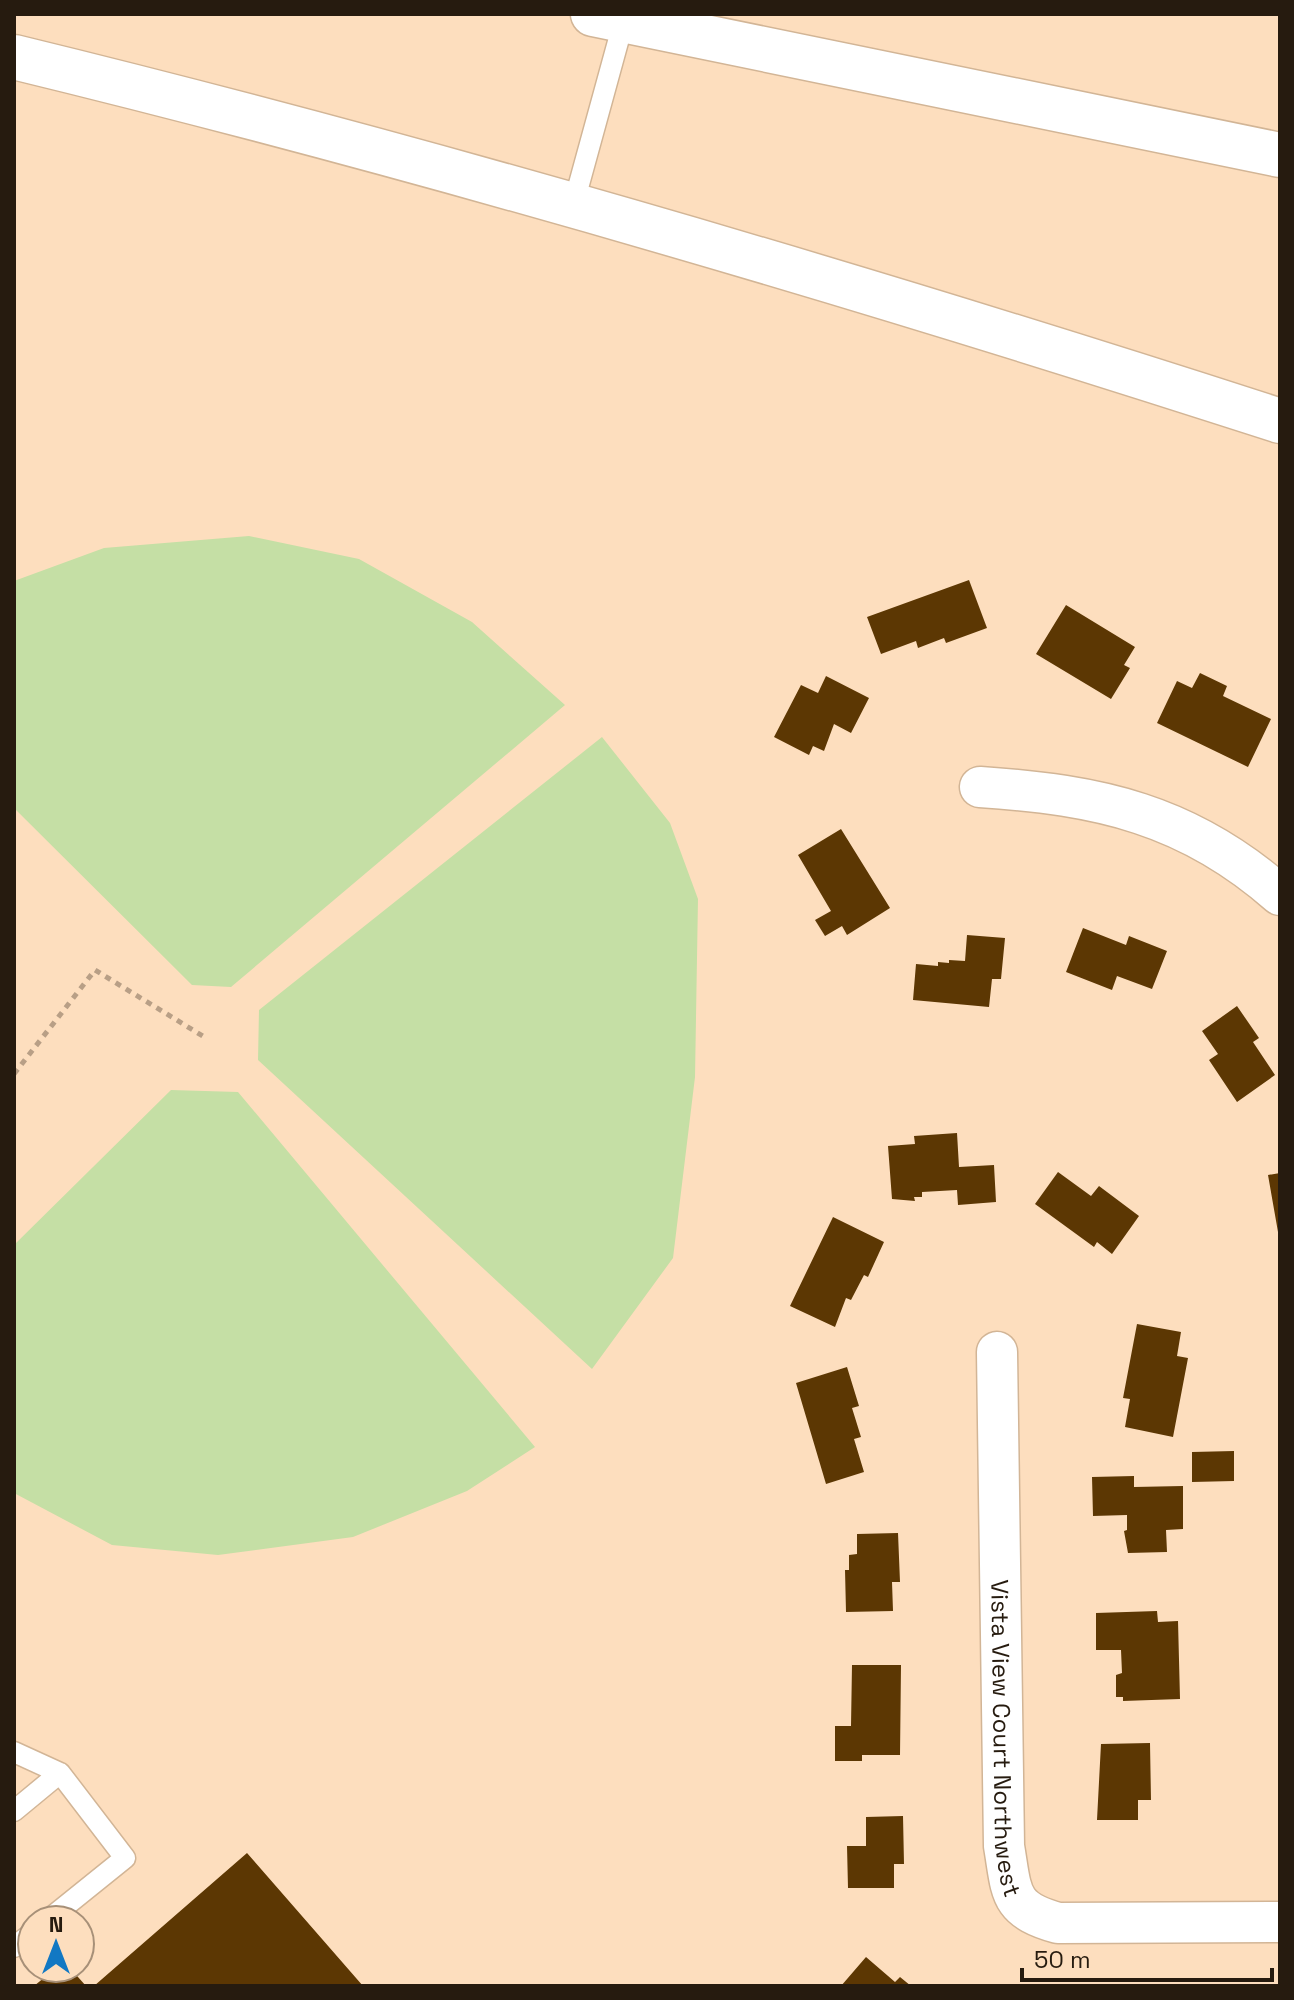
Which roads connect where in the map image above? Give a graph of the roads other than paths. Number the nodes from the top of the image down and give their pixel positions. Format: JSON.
{"nodes":[{"id":1,"x":608,"y":17,"type":"edge"},
{"id":2,"x":14,"y":57,"type":"edge"},
{"id":3,"x":1280,"y":155,"type":"edge"},
{"id":4,"x":573,"y":206,"type":"junction"},
{"id":5,"x":1280,"y":421,"type":"edge"},
{"id":6,"x":980,"y":787,"type":"dead end"},
{"id":7,"x":1280,"y":895,"type":"edge"},
{"id":8,"x":997,"y":1352,"type":"dead end"},
{"id":9,"x":14,"y":1752,"type":"edge"},
{"id":10,"x":60,"y":1773,"type":"junction"},
{"id":11,"x":14,"y":1811,"type":"edge"},
{"id":12,"x":68,"y":1904,"type":"edge"},
{"id":13,"x":1280,"y":1922,"type":"edge"}],
"edges":[{"from":1,"to":3,"type":"highway"},
{"from":1,"to":4,"type":"lane"},
{"from":2,"to":4,"type":"highway"},
{"from":4,"to":5,"type":"highway"},
{"from":6,"to":7,"type":"street"},
{"from":8,"to":13,"type":"street","name":"Vista View Court Northwest"},
{"from":9,"to":10,"type":"lane"},
{"from":10,"to":11,"type":"lane"},
{"from":10,"to":12,"type":"lane"}]}
